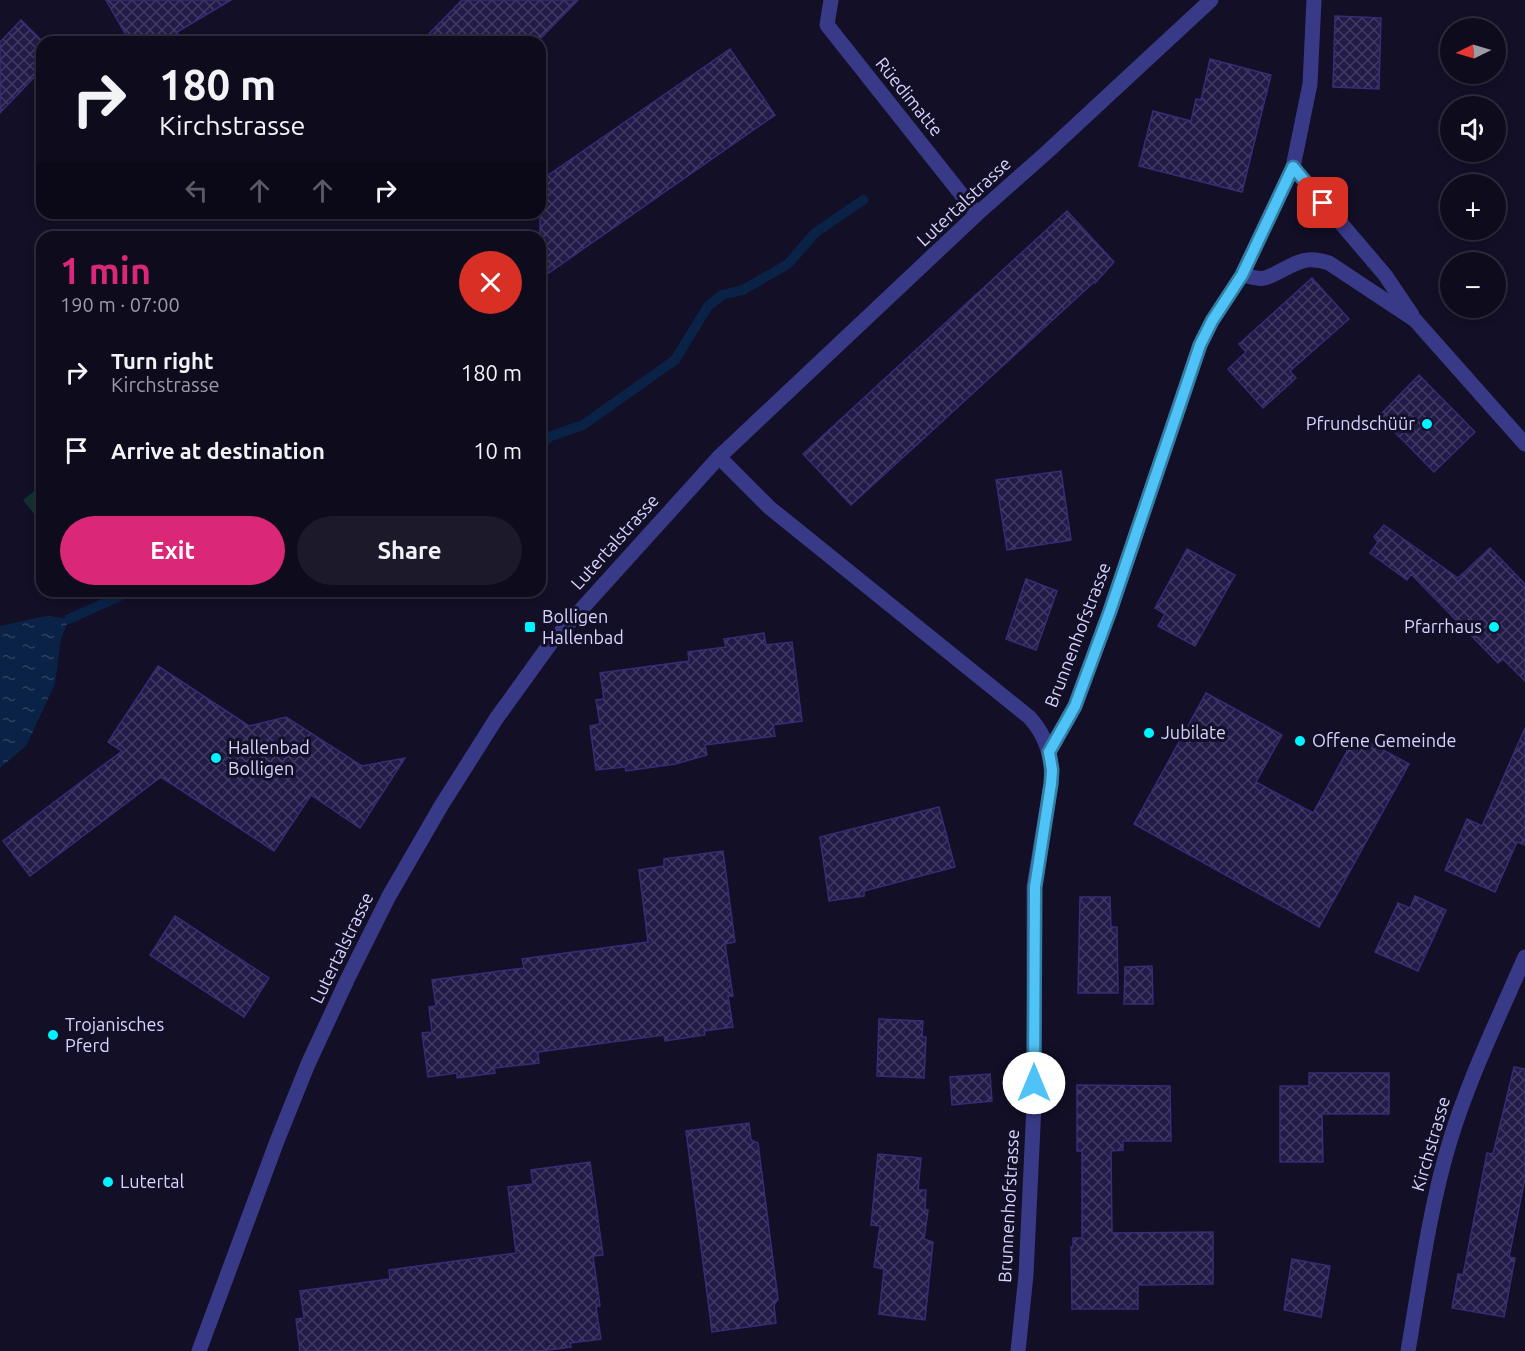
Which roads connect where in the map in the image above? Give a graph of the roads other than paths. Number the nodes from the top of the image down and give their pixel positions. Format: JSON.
{"nodes":[{"id":1,"x":831,"y":0,"type":"edge"},
{"id":2,"x":1211,"y":0,"type":"edge"},
{"id":3,"x":1314,"y":0,"type":"edge"},
{"id":4,"x":1293,"y":167,"type":"junction"},
{"id":5,"x":977,"y":214,"type":"junction"},
{"id":6,"x":1242,"y":275,"type":"junction"},
{"id":7,"x":1415,"y":320,"type":"junction"},
{"id":8,"x":1525,"y":444,"type":"edge"},
{"id":9,"x":719,"y":457,"type":"junction"},
{"id":10,"x":1049,"y":752,"type":"junction"},
{"id":11,"x":1525,"y":957,"type":"edge"},
{"id":12,"x":199,"y":1351,"type":"edge"},
{"id":13,"x":1018,"y":1351,"type":"edge"},
{"id":14,"x":1408,"y":1351,"type":"edge"}],
"edges":[{"from":1,"to":5,"type":"street","name":"Rüedimatte"},
{"from":2,"to":5,"type":"street","name":"Lutertalstrasse"},
{"from":3,"to":4,"type":"street","name":"Brunnenhofstrasse"},
{"from":4,"to":6,"type":"street","name":"Brunnenhofstrasse"},
{"from":4,"to":7,"type":"street"},
{"from":5,"to":9,"type":"street","name":"Lutertalstrasse"},
{"from":6,"to":7,"type":"street"},
{"from":6,"to":10,"type":"street","name":"Brunnenhofstrasse"},
{"from":7,"to":8,"type":"street"},
{"from":9,"to":10,"type":"street"},
{"from":9,"to":12,"type":"street","name":"Lutertalstrasse"},
{"from":10,"to":13,"type":"street","name":"Brunnenhofstrasse"},
{"from":11,"to":14,"type":"street","name":"Kirchstrasse"}]}
